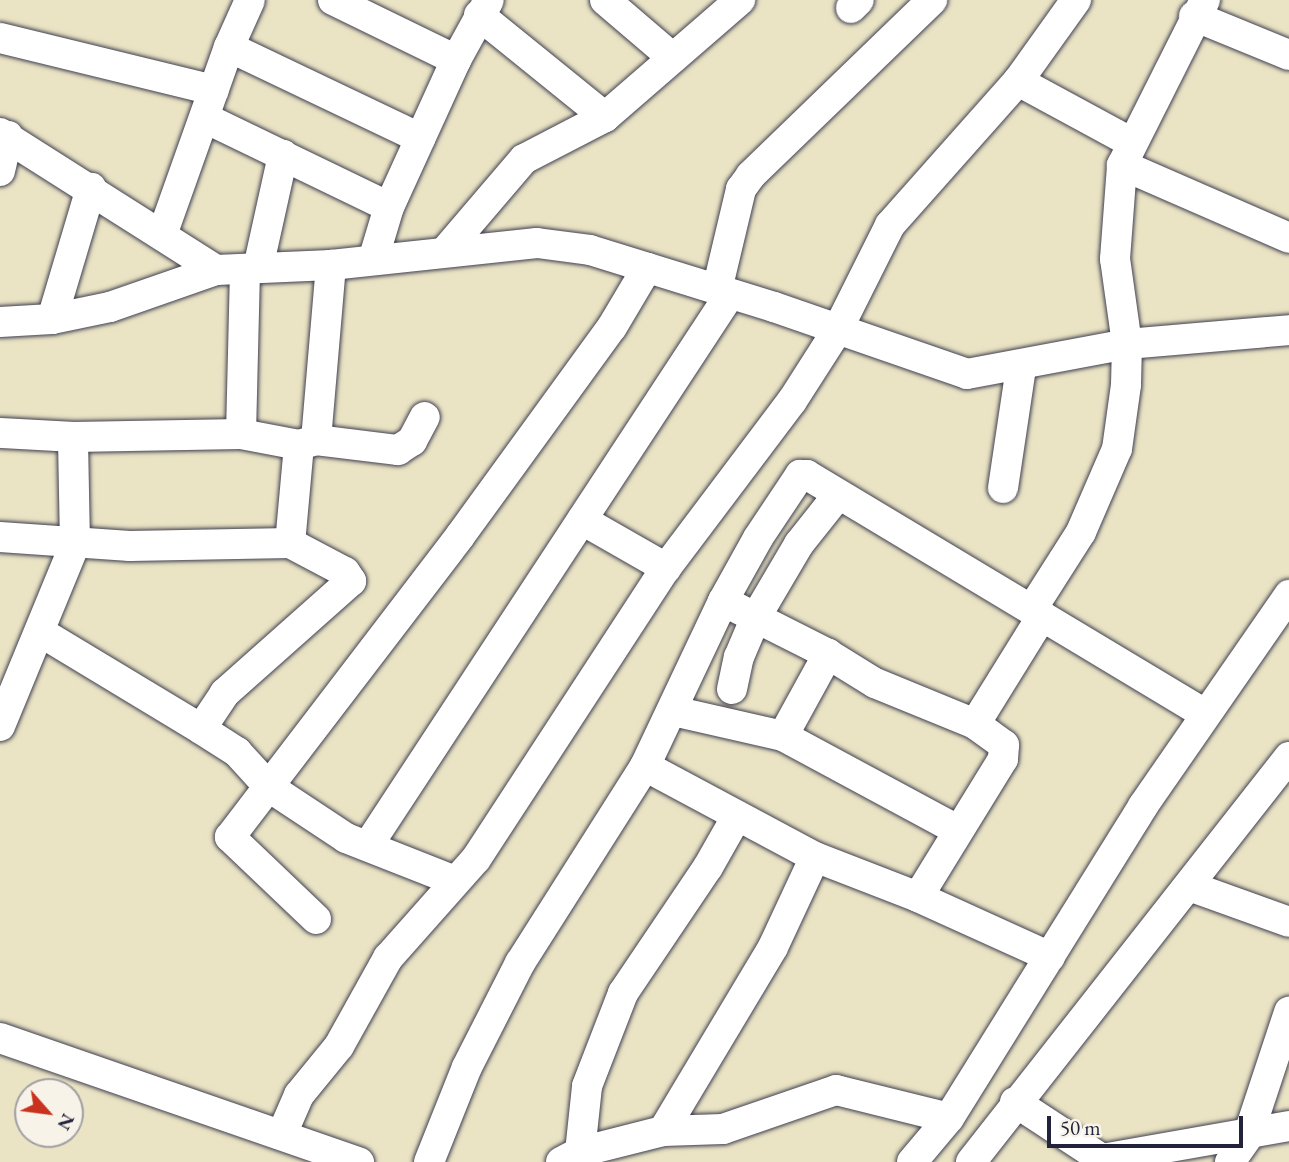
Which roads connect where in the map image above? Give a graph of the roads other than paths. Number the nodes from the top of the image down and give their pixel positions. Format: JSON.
{"nodes":[{"id":1,"x":250,"y":0,"type":"edge"},
{"id":2,"x":333,"y":0,"type":"edge"},
{"id":3,"x":605,"y":0,"type":"edge"},
{"id":4,"x":740,"y":0,"type":"edge"},
{"id":5,"x":932,"y":0,"type":"edge"},
{"id":6,"x":1076,"y":0,"type":"edge"},
{"id":7,"x":484,"y":8,"type":"edge"},
{"id":8,"x":1199,"y":8,"type":"edge"},
{"id":9,"x":0,"y":38,"type":"edge"},
{"id":10,"x":229,"y":47,"type":"junction"},
{"id":11,"x":1289,"y":55,"type":"edge"},
{"id":12,"x":673,"y":58,"type":"junction"},
{"id":13,"x":456,"y":60,"type":"junction"},
{"id":14,"x":1018,"y":81,"type":"junction"},
{"id":15,"x":210,"y":104,"type":"junction"},
{"id":16,"x":606,"y":117,"type":"junction"},
{"id":17,"x":4,"y":134,"type":"edge"},
{"id":18,"x":420,"y":138,"type":"junction"},
{"id":19,"x":1127,"y":154,"type":"junction"},
{"id":20,"x":283,"y":155,"type":"junction"},
{"id":21,"x":0,"y":171,"type":"edge"},
{"id":22,"x":91,"y":188,"type":"junction"},
{"id":23,"x":389,"y":207,"type":"junction"},
{"id":24,"x":162,"y":236,"type":"junction"},
{"id":25,"x":1289,"y":238,"type":"edge"},
{"id":26,"x":447,"y":249,"type":"junction"},
{"id":27,"x":374,"y":257,"type":"junction"},
{"id":28,"x":331,"y":264,"type":"junction"},
{"id":29,"x":647,"y":268,"type":"junction"},
{"id":30,"x":251,"y":269,"type":"junction"},
{"id":31,"x":216,"y":270,"type":"junction"},
{"id":32,"x":723,"y":292,"type":"junction"},
{"id":33,"x":52,"y":319,"type":"junction"},
{"id":34,"x":0,"y":322,"type":"edge"},
{"id":35,"x":838,"y":329,"type":"junction"},
{"id":36,"x":1289,"y":330,"type":"edge"},
{"id":37,"x":1127,"y":344,"type":"junction"},
{"id":38,"x":1021,"y":367,"type":"junction"},
{"id":39,"x":425,"y":417,"type":"dead end"},
{"id":40,"x":0,"y":433,"type":"edge"},
{"id":41,"x":241,"y":434,"type":"junction"},
{"id":42,"x":73,"y":437,"type":"junction"},
{"id":43,"x":308,"y":442,"type":"junction"},
{"id":44,"x":1003,"y":488,"type":"dead end"},
{"id":45,"x":838,"y":495,"type":"junction"},
{"id":46,"x":582,"y":520,"type":"junction"},
{"id":47,"x":0,"y":537,"type":"edge"},
{"id":48,"x":290,"y":542,"type":"junction"},
{"id":49,"x":75,"y":544,"type":"junction"},
{"id":50,"x":666,"y":568,"type":"junction"},
{"id":51,"x":1289,"y":595,"type":"edge"},
{"id":52,"x":723,"y":601,"type":"junction"},
{"id":53,"x":1037,"y":612,"type":"junction"},
{"id":54,"x":756,"y":617,"type":"junction"},
{"id":55,"x":42,"y":633,"type":"junction"},
{"id":56,"x":828,"y":654,"type":"junction"},
{"id":57,"x":732,"y":689,"type":"dead end"},
{"id":58,"x":673,"y":711,"type":"junction"},
{"id":59,"x":1204,"y":714,"type":"junction"},
{"id":60,"x":975,"y":724,"type":"junction"},
{"id":61,"x":0,"y":726,"type":"edge"},
{"id":62,"x":201,"y":729,"type":"junction"},
{"id":63,"x":783,"y":736,"type":"junction"},
{"id":64,"x":1289,"y":757,"type":"edge"},
{"id":65,"x":646,"y":766,"type":"junction"},
{"id":66,"x":268,"y":787,"type":"junction"},
{"id":67,"x":737,"y":816,"type":"junction"},
{"id":68,"x":956,"y":829,"type":"junction"},
{"id":69,"x":369,"y":844,"type":"junction"},
{"id":70,"x":815,"y":857,"type":"junction"},
{"id":71,"x":455,"y":881,"type":"junction"},
{"id":72,"x":1189,"y":886,"type":"junction"},
{"id":73,"x":918,"y":897,"type":"junction"},
{"id":74,"x":316,"y":919,"type":"dead end"},
{"id":75,"x":1289,"y":922,"type":"edge"},
{"id":76,"x":1050,"y":957,"type":"junction"},
{"id":77,"x":1289,"y":1012,"type":"edge"},
{"id":78,"x":0,"y":1038,"type":"edge"},
{"id":79,"x":1015,"y":1102,"type":"junction"},
{"id":80,"x":949,"y":1118,"type":"junction"},
{"id":81,"x":1289,"y":1126,"type":"edge"},
{"id":82,"x":663,"y":1131,"type":"junction"},
{"id":83,"x":282,"y":1134,"type":"junction"},
{"id":84,"x":1248,"y":1136,"type":"junction"},
{"id":85,"x":570,"y":1157,"type":"edge"},
{"id":86,"x":1105,"y":1161,"type":"edge"},
{"id":87,"x":359,"y":1162,"type":"edge"},
{"id":88,"x":429,"y":1162,"type":"edge"},
{"id":89,"x":912,"y":1162,"type":"edge"},
{"id":90,"x":971,"y":1162,"type":"edge"},
{"id":91,"x":1230,"y":1162,"type":"edge"}],
"edges":[{"from":1,"to":10,"type":"street"},
{"from":2,"to":13,"type":"street"},
{"from":3,"to":12,"type":"street"},
{"from":4,"to":12,"type":"street"},
{"from":5,"to":32,"type":"street"},
{"from":6,"to":14,"type":"street"},
{"from":7,"to":13,"type":"street"},
{"from":7,"to":16,"type":"street"},
{"from":8,"to":11,"type":"street"},
{"from":8,"to":19,"type":"street"},
{"from":9,"to":15,"type":"street"},
{"from":10,"to":15,"type":"street"},
{"from":10,"to":18,"type":"street"},
{"from":12,"to":16,"type":"street"},
{"from":13,"to":18,"type":"street"},
{"from":14,"to":19,"type":"street"},
{"from":14,"to":35,"type":"street"},
{"from":15,"to":20,"type":"street"},
{"from":15,"to":24,"type":"street"},
{"from":16,"to":26,"type":"street"},
{"from":17,"to":21,"type":"street"},
{"from":17,"to":22,"type":"street"},
{"from":18,"to":23,"type":"street"},
{"from":19,"to":25,"type":"street"},
{"from":19,"to":37,"type":"street"},
{"from":20,"to":23,"type":"street"},
{"from":20,"to":30,"type":"street"},
{"from":22,"to":24,"type":"street"},
{"from":22,"to":33,"type":"street"},
{"from":23,"to":27,"type":"street"},
{"from":24,"to":31,"type":"street"},
{"from":26,"to":27,"type":"street"},
{"from":26,"to":29,"type":"street"},
{"from":27,"to":28,"type":"street"},
{"from":28,"to":30,"type":"street"},
{"from":28,"to":43,"type":"street"},
{"from":29,"to":32,"type":"street"},
{"from":29,"to":66,"type":"street"},
{"from":30,"to":31,"type":"street"},
{"from":30,"to":41,"type":"street"},
{"from":31,"to":33,"type":"street"},
{"from":32,"to":35,"type":"street"},
{"from":32,"to":46,"type":"street"},
{"from":33,"to":34,"type":"street"},
{"from":35,"to":38,"type":"street"},
{"from":35,"to":50,"type":"street"},
{"from":36,"to":37,"type":"street"},
{"from":37,"to":38,"type":"street"},
{"from":37,"to":53,"type":"street"},
{"from":38,"to":44,"type":"street"},
{"from":39,"to":43,"type":"street"},
{"from":40,"to":42,"type":"street"},
{"from":41,"to":42,"type":"street"},
{"from":41,"to":43,"type":"street"},
{"from":42,"to":49,"type":"street"},
{"from":43,"to":48,"type":"street"},
{"from":45,"to":52,"type":"street"},
{"from":45,"to":53,"type":"street"},
{"from":45,"to":54,"type":"street"},
{"from":46,"to":50,"type":"street"},
{"from":46,"to":69,"type":"street"},
{"from":47,"to":49,"type":"street"},
{"from":48,"to":49,"type":"street"},
{"from":48,"to":62,"type":"street"},
{"from":49,"to":55,"type":"street"},
{"from":50,"to":71,"type":"street"},
{"from":51,"to":59,"type":"street"},
{"from":52,"to":54,"type":"street"},
{"from":52,"to":58,"type":"street"},
{"from":53,"to":59,"type":"street"},
{"from":53,"to":60,"type":"street"},
{"from":54,"to":56,"type":"street"},
{"from":54,"to":57,"type":"street"},
{"from":55,"to":61,"type":"street"},
{"from":55,"to":62,"type":"street"},
{"from":56,"to":60,"type":"street"},
{"from":56,"to":63,"type":"street"},
{"from":58,"to":63,"type":"street"},
{"from":58,"to":65,"type":"street"},
{"from":59,"to":76,"type":"street"},
{"from":60,"to":68,"type":"street"},
{"from":62,"to":66,"type":"street"},
{"from":63,"to":68,"type":"street"},
{"from":64,"to":72,"type":"street"},
{"from":65,"to":67,"type":"street"},
{"from":65,"to":88,"type":"street"},
{"from":66,"to":69,"type":"street"},
{"from":66,"to":74,"type":"street"},
{"from":67,"to":70,"type":"street"},
{"from":67,"to":85,"type":"street"},
{"from":68,"to":73,"type":"street"},
{"from":69,"to":71,"type":"street"},
{"from":70,"to":73,"type":"street"},
{"from":70,"to":82,"type":"street"},
{"from":71,"to":83,"type":"street"},
{"from":72,"to":75,"type":"street"},
{"from":72,"to":79,"type":"street"},
{"from":73,"to":76,"type":"street"},
{"from":76,"to":80,"type":"street"},
{"from":77,"to":84,"type":"street"},
{"from":78,"to":83,"type":"street"},
{"from":79,"to":86,"type":"street"},
{"from":79,"to":90,"type":"street"},
{"from":80,"to":82,"type":"street"},
{"from":80,"to":89,"type":"street"},
{"from":81,"to":84,"type":"street"},
{"from":82,"to":85,"type":"street"},
{"from":83,"to":87,"type":"street"},
{"from":84,"to":86,"type":"street"},
{"from":84,"to":91,"type":"street"}]}
